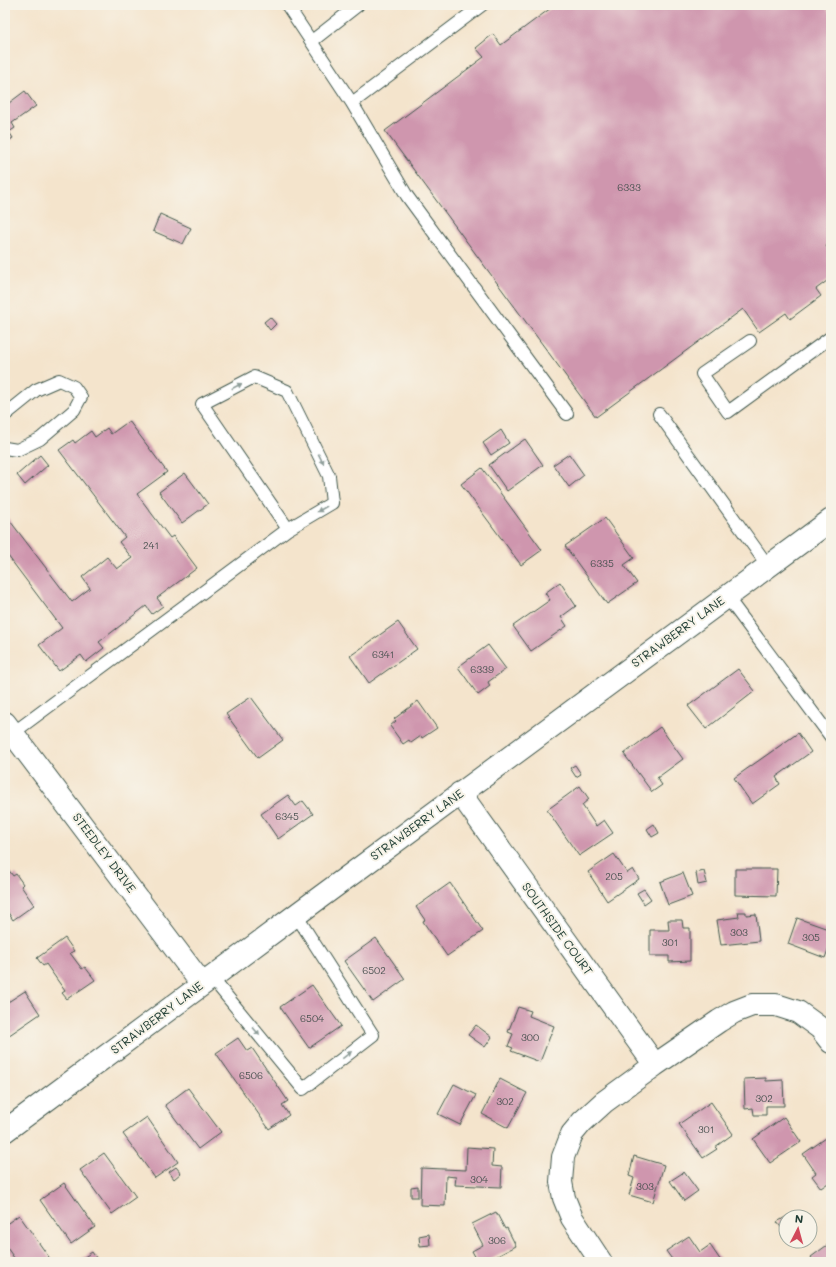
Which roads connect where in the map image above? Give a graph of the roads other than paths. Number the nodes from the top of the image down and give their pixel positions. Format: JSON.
{"nodes":[{"id":1,"x":287,"y":5,"type":"edge"},
{"id":2,"x":358,"y":5,"type":"edge"},
{"id":3,"x":482,"y":5,"type":"edge"},
{"id":4,"x":312,"y":41,"type":"junction"},
{"id":5,"x":352,"y":103,"type":"junction"},
{"id":6,"x":831,"y":337,"type":"edge"},
{"id":7,"x":750,"y":341,"type":"dead end"},
{"id":8,"x":567,"y":414,"type":"dead end"},
{"id":9,"x":659,"y":414,"type":"dead end"},
{"id":10,"x":5,"y":415,"type":"edge"},
{"id":11,"x":5,"y":448,"type":"edge"},
{"id":12,"x":831,"y":520,"type":"edge"},
{"id":13,"x":288,"y":529,"type":"junction"},
{"id":14,"x":768,"y":566,"type":"junction"},
{"id":15,"x":727,"y":597,"type":"junction"},
{"id":16,"x":9,"y":728,"type":"edge"},
{"id":17,"x":831,"y":737,"type":"edge"},
{"id":18,"x":460,"y":793,"type":"junction"},
{"id":19,"x":296,"y":915,"type":"junction"},
{"id":20,"x":207,"y":981,"type":"junction"},
{"id":21,"x":831,"y":1042,"type":"edge"},
{"id":22,"x":655,"y":1065,"type":"junction"},
{"id":23,"x":5,"y":1131,"type":"edge"},
{"id":24,"x":601,"y":1262,"type":"edge"}],
"edges":[{"from":1,"to":4,"type":"lane"},
{"from":2,"to":4,"type":"lane"},
{"from":3,"to":5,"type":"lane"},
{"from":4,"to":5,"type":"lane"},
{"from":5,"to":8,"type":"lane"},
{"from":6,"to":7,"type":"lane"},
{"from":9,"to":14,"type":"lane"},
{"from":10,"to":11,"type":"lane"},
{"from":12,"to":14,"type":"street","name":"STRAWBERRY LANE"},
{"from":13,"to":13,"type":"lane","one_way":true},
{"from":13,"to":16,"type":"lane"},
{"from":14,"to":15,"type":"street","name":"STRAWBERRY LANE"},
{"from":15,"to":17,"type":"lane"},
{"from":15,"to":18,"type":"street","name":"STRAWBERRY LANE"},
{"from":16,"to":20,"type":"street","name":"STEEDLEY DRIVE"},
{"from":18,"to":19,"type":"street","name":"STRAWBERRY LANE"},
{"from":18,"to":22,"type":"street","name":"SOUTHSIDE COURT"},
{"from":19,"to":20,"type":"street","name":"STRAWBERRY LANE"},
{"from":20,"to":19,"type":"lane","one_way":true},
{"from":20,"to":23,"type":"street","name":"STRAWBERRY LANE"},
{"from":21,"to":22,"type":"street"},
{"from":22,"to":24,"type":"street"}]}
